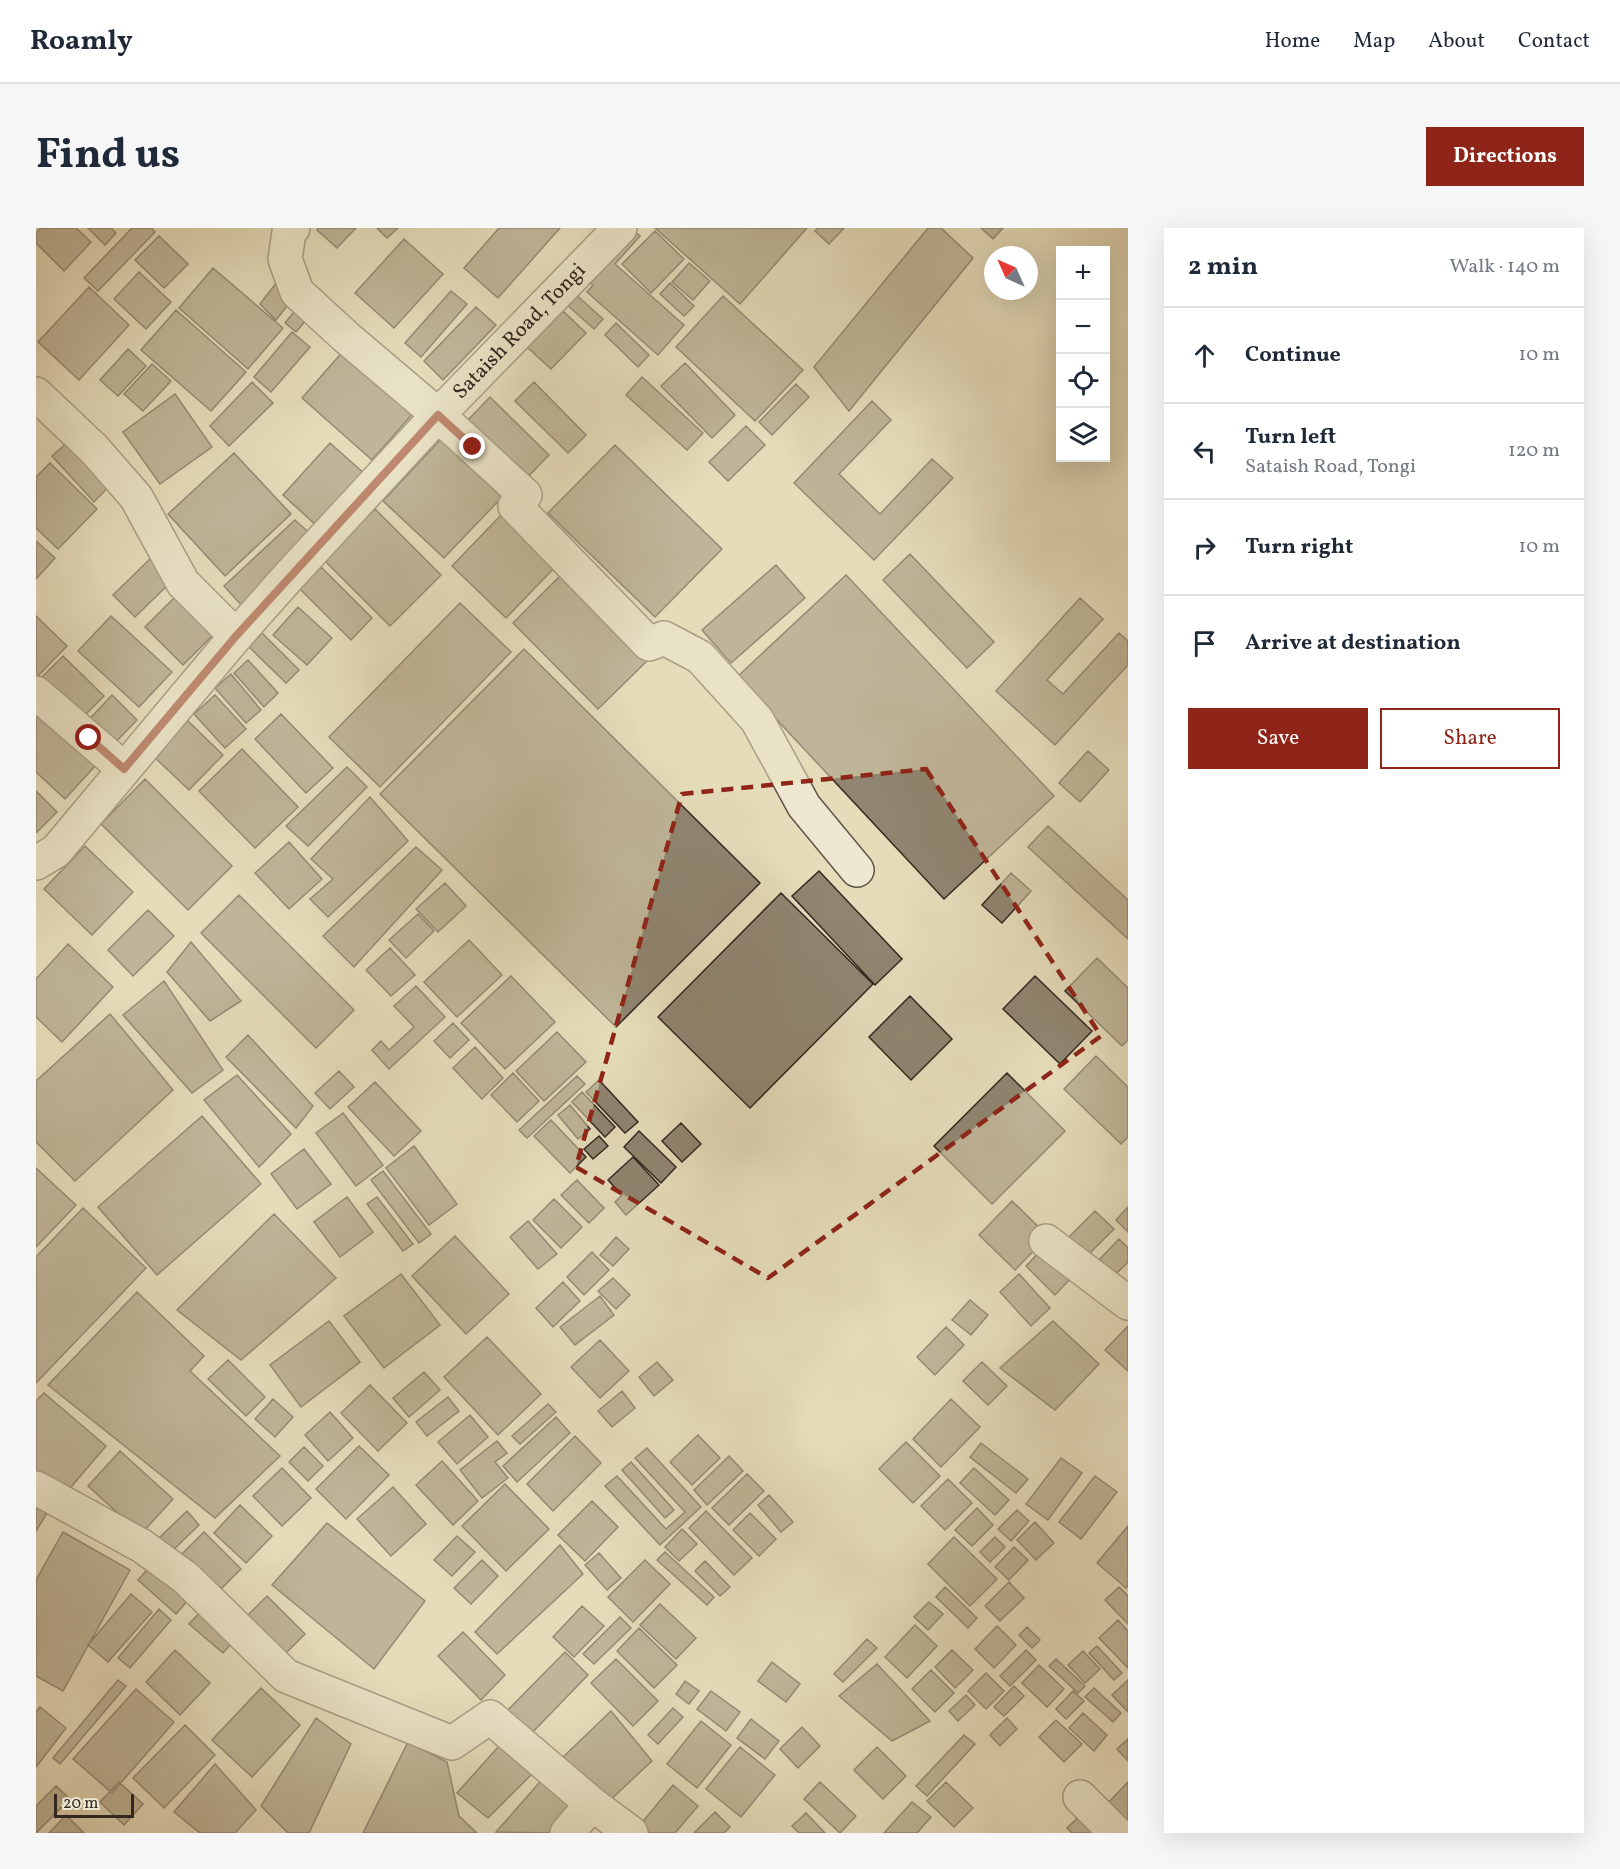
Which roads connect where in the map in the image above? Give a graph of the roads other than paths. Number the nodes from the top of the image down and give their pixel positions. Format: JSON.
{"nodes":[{"id":1,"x":293,"y":228,"type":"edge"},
{"id":2,"x":620,"y":228,"type":"edge"},
{"id":3,"x":36,"y":394,"type":"edge"},
{"id":4,"x":438,"y":415,"type":"junction"},
{"id":5,"x":236,"y":636,"type":"junction"},
{"id":6,"x":36,"y":693,"type":"edge"},
{"id":7,"x":124,"y":769,"type":"junction"},
{"id":8,"x":36,"y":863,"type":"edge"},
{"id":9,"x":857,"y":870,"type":"dead end"},
{"id":10,"x":1046,"y":1241,"type":"dead end"},
{"id":11,"x":1128,"y":1303,"type":"edge"},
{"id":12,"x":36,"y":1488,"type":"edge"},
{"id":13,"x":1080,"y":1797,"type":"dead end"},
{"id":14,"x":592,"y":1804,"type":"junction"},
{"id":15,"x":567,"y":1833,"type":"edge"},
{"id":16,"x":631,"y":1833,"type":"edge"},
{"id":17,"x":1116,"y":1833,"type":"edge"}],
"edges":[{"from":1,"to":4,"type":"street"},
{"from":2,"to":4,"type":"street","name":"Sataish Road, Tongi"},
{"from":3,"to":5,"type":"street"},
{"from":4,"to":5,"type":"street","name":"Sataish Road, Tongi"},
{"from":4,"to":9,"type":"street"},
{"from":5,"to":7,"type":"street","name":"Sataish Road, Tongi"},
{"from":6,"to":7,"type":"street"},
{"from":7,"to":8,"type":"street","name":"Sataish Road, Tongi"},
{"from":10,"to":11,"type":"street"},
{"from":12,"to":14,"type":"street"},
{"from":13,"to":17,"type":"street"},
{"from":14,"to":15,"type":"street"},
{"from":14,"to":16,"type":"street"}]}
